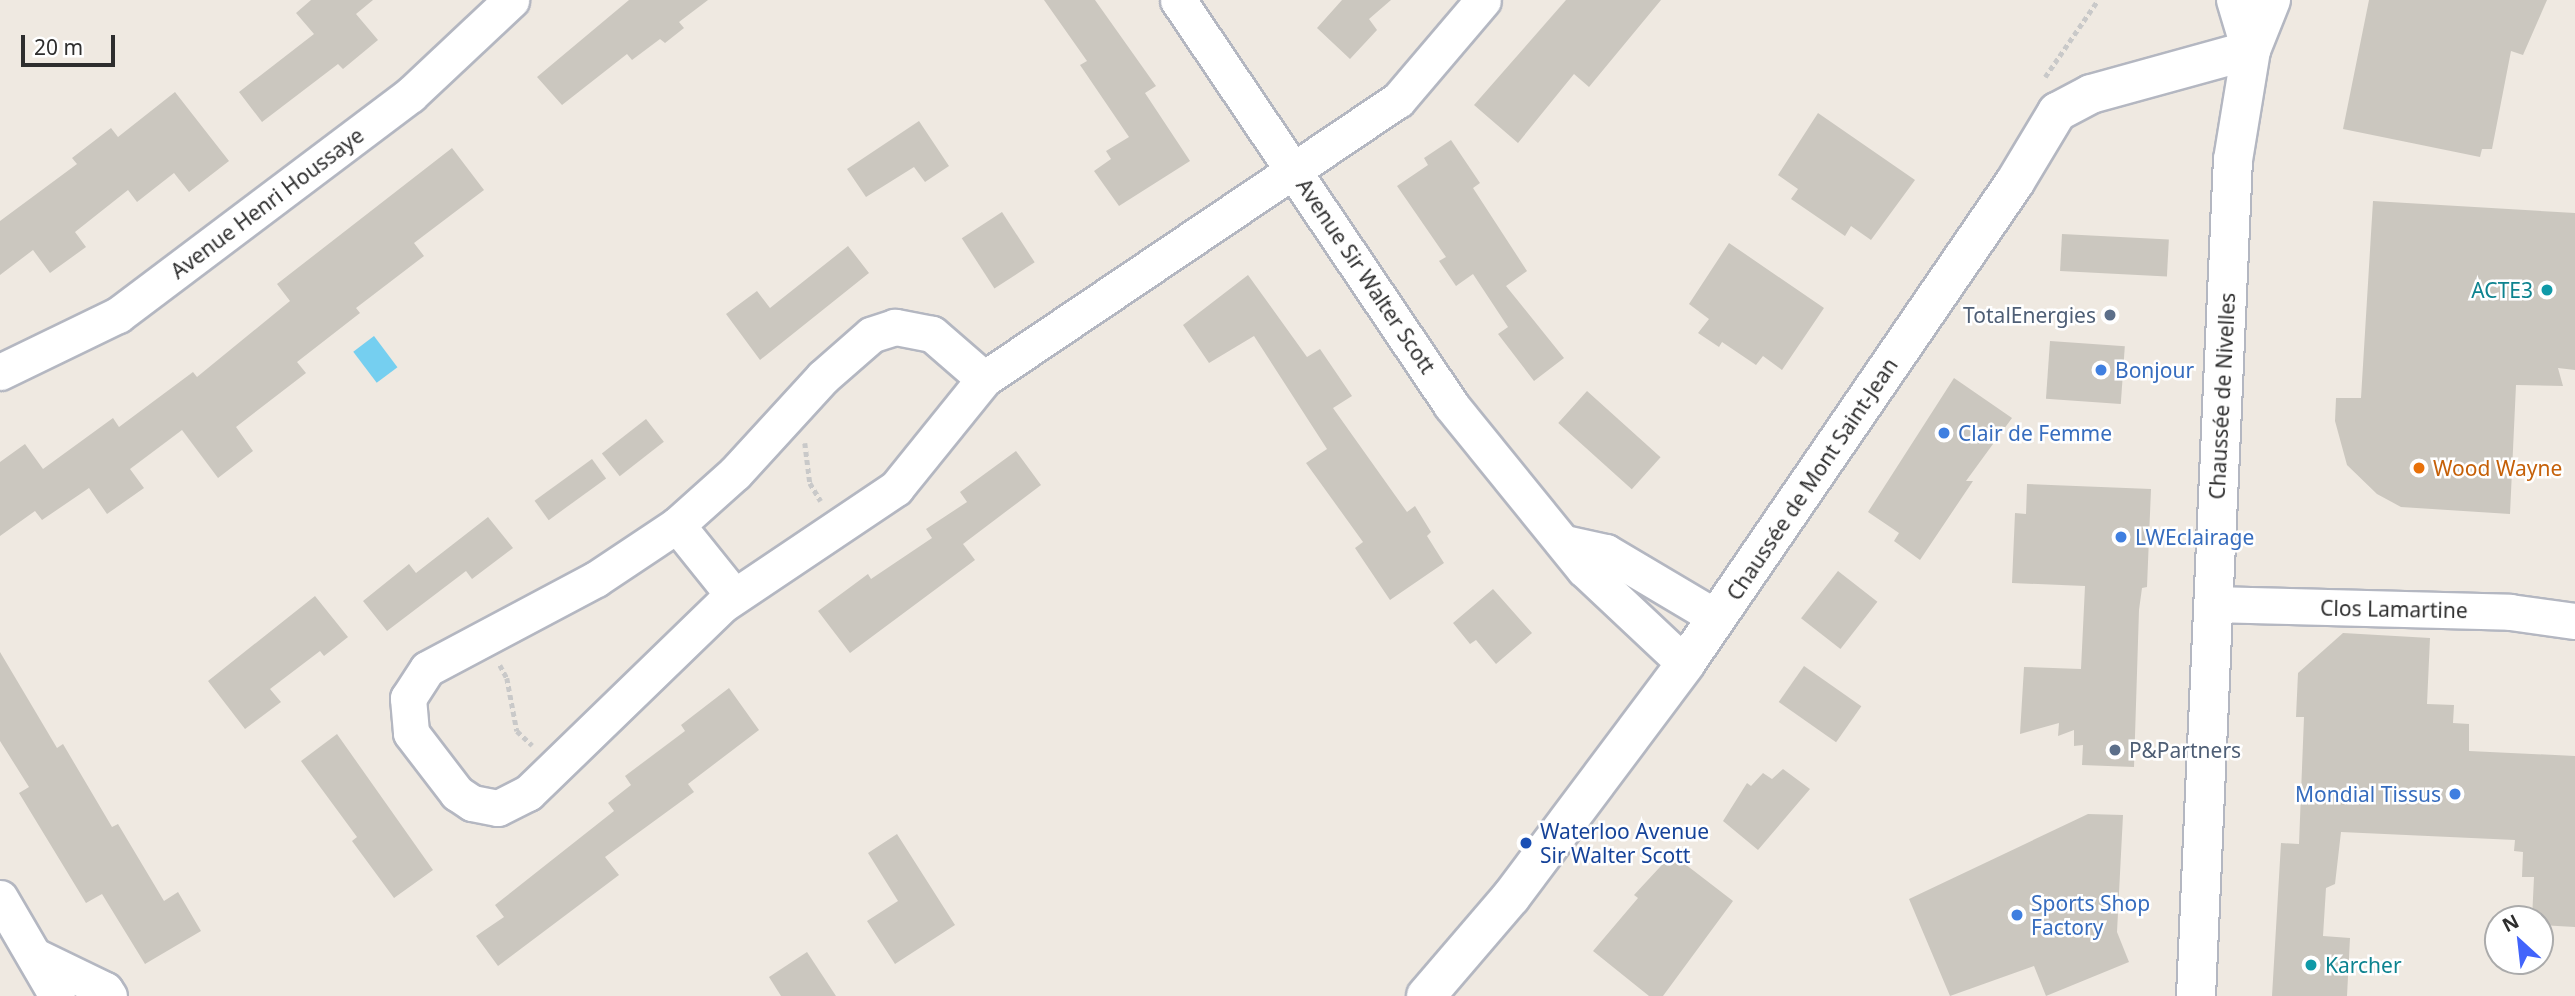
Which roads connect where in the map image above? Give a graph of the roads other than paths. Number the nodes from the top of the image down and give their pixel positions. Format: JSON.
{"nodes":[{"id":1,"x":511,"y":0,"type":"edge"},
{"id":2,"x":1178,"y":0,"type":"edge"},
{"id":3,"x":1483,"y":0,"type":"edge"},
{"id":4,"x":2236,"y":0,"type":"edge"},
{"id":5,"x":2271,"y":0,"type":"edge"},
{"id":6,"x":2251,"y":50,"type":"junction"},
{"id":7,"x":1296,"y":172,"type":"junction"},
{"id":8,"x":0,"y":372,"type":"edge"},
{"id":9,"x":984,"y":379,"type":"junction"},
{"id":10,"x":677,"y":525,"type":"junction"},
{"id":11,"x":1565,"y":543,"type":"junction"},
{"id":12,"x":734,"y":596,"type":"junction"},
{"id":13,"x":2212,"y":604,"type":"junction"},
{"id":14,"x":1717,"y":618,"type":"junction"},
{"id":15,"x":2575,"y":621,"type":"edge"},
{"id":16,"x":1685,"y":664,"type":"junction"},
{"id":17,"x":0,"y":898,"type":"edge"},
{"id":18,"x":35,"y":956,"type":"junction"},
{"id":19,"x":57,"y":996,"type":"edge"},
{"id":20,"x":109,"y":996,"type":"edge"},
{"id":21,"x":1426,"y":996,"type":"edge"},
{"id":22,"x":2196,"y":996,"type":"edge"}],
"edges":[{"from":1,"to":8,"type":"street","name":"Avenue Henri Houssaye"},
{"from":2,"to":7,"type":"street","name":"Avenue Sir Walter Scott"},
{"from":3,"to":7,"type":"street"},
{"from":4,"to":6,"type":"street","name":"Chaussée de Nivelles"},
{"from":5,"to":6,"type":"street","name":"Chaussée de Nivelles"},
{"from":6,"to":13,"type":"street","name":"Chaussée de Nivelles"},
{"from":6,"to":14,"type":"street","name":"Chaussée de Mont Saint-Jean"},
{"from":7,"to":9,"type":"street"},
{"from":7,"to":11,"type":"street","name":"Avenue Sir Walter Scott"},
{"from":9,"to":10,"type":"street"},
{"from":9,"to":12,"type":"street"},
{"from":10,"to":12,"type":"street"},
{"from":10,"to":12,"type":"street"},
{"from":11,"to":14,"type":"street"},
{"from":11,"to":16,"type":"street","name":"Avenue Sir Walter Scott"},
{"from":13,"to":15,"type":"street","name":"Clos Lamartine"},
{"from":13,"to":22,"type":"street","name":"Chaussée de Nivelles"},
{"from":14,"to":16,"type":"street","name":"Chaussée de Mont Saint-Jean"},
{"from":16,"to":21,"type":"street","name":"Chaussée de Mont Saint-Jean"},
{"from":17,"to":18,"type":"street"},
{"from":18,"to":19,"type":"street"},
{"from":18,"to":20,"type":"street"}]}
